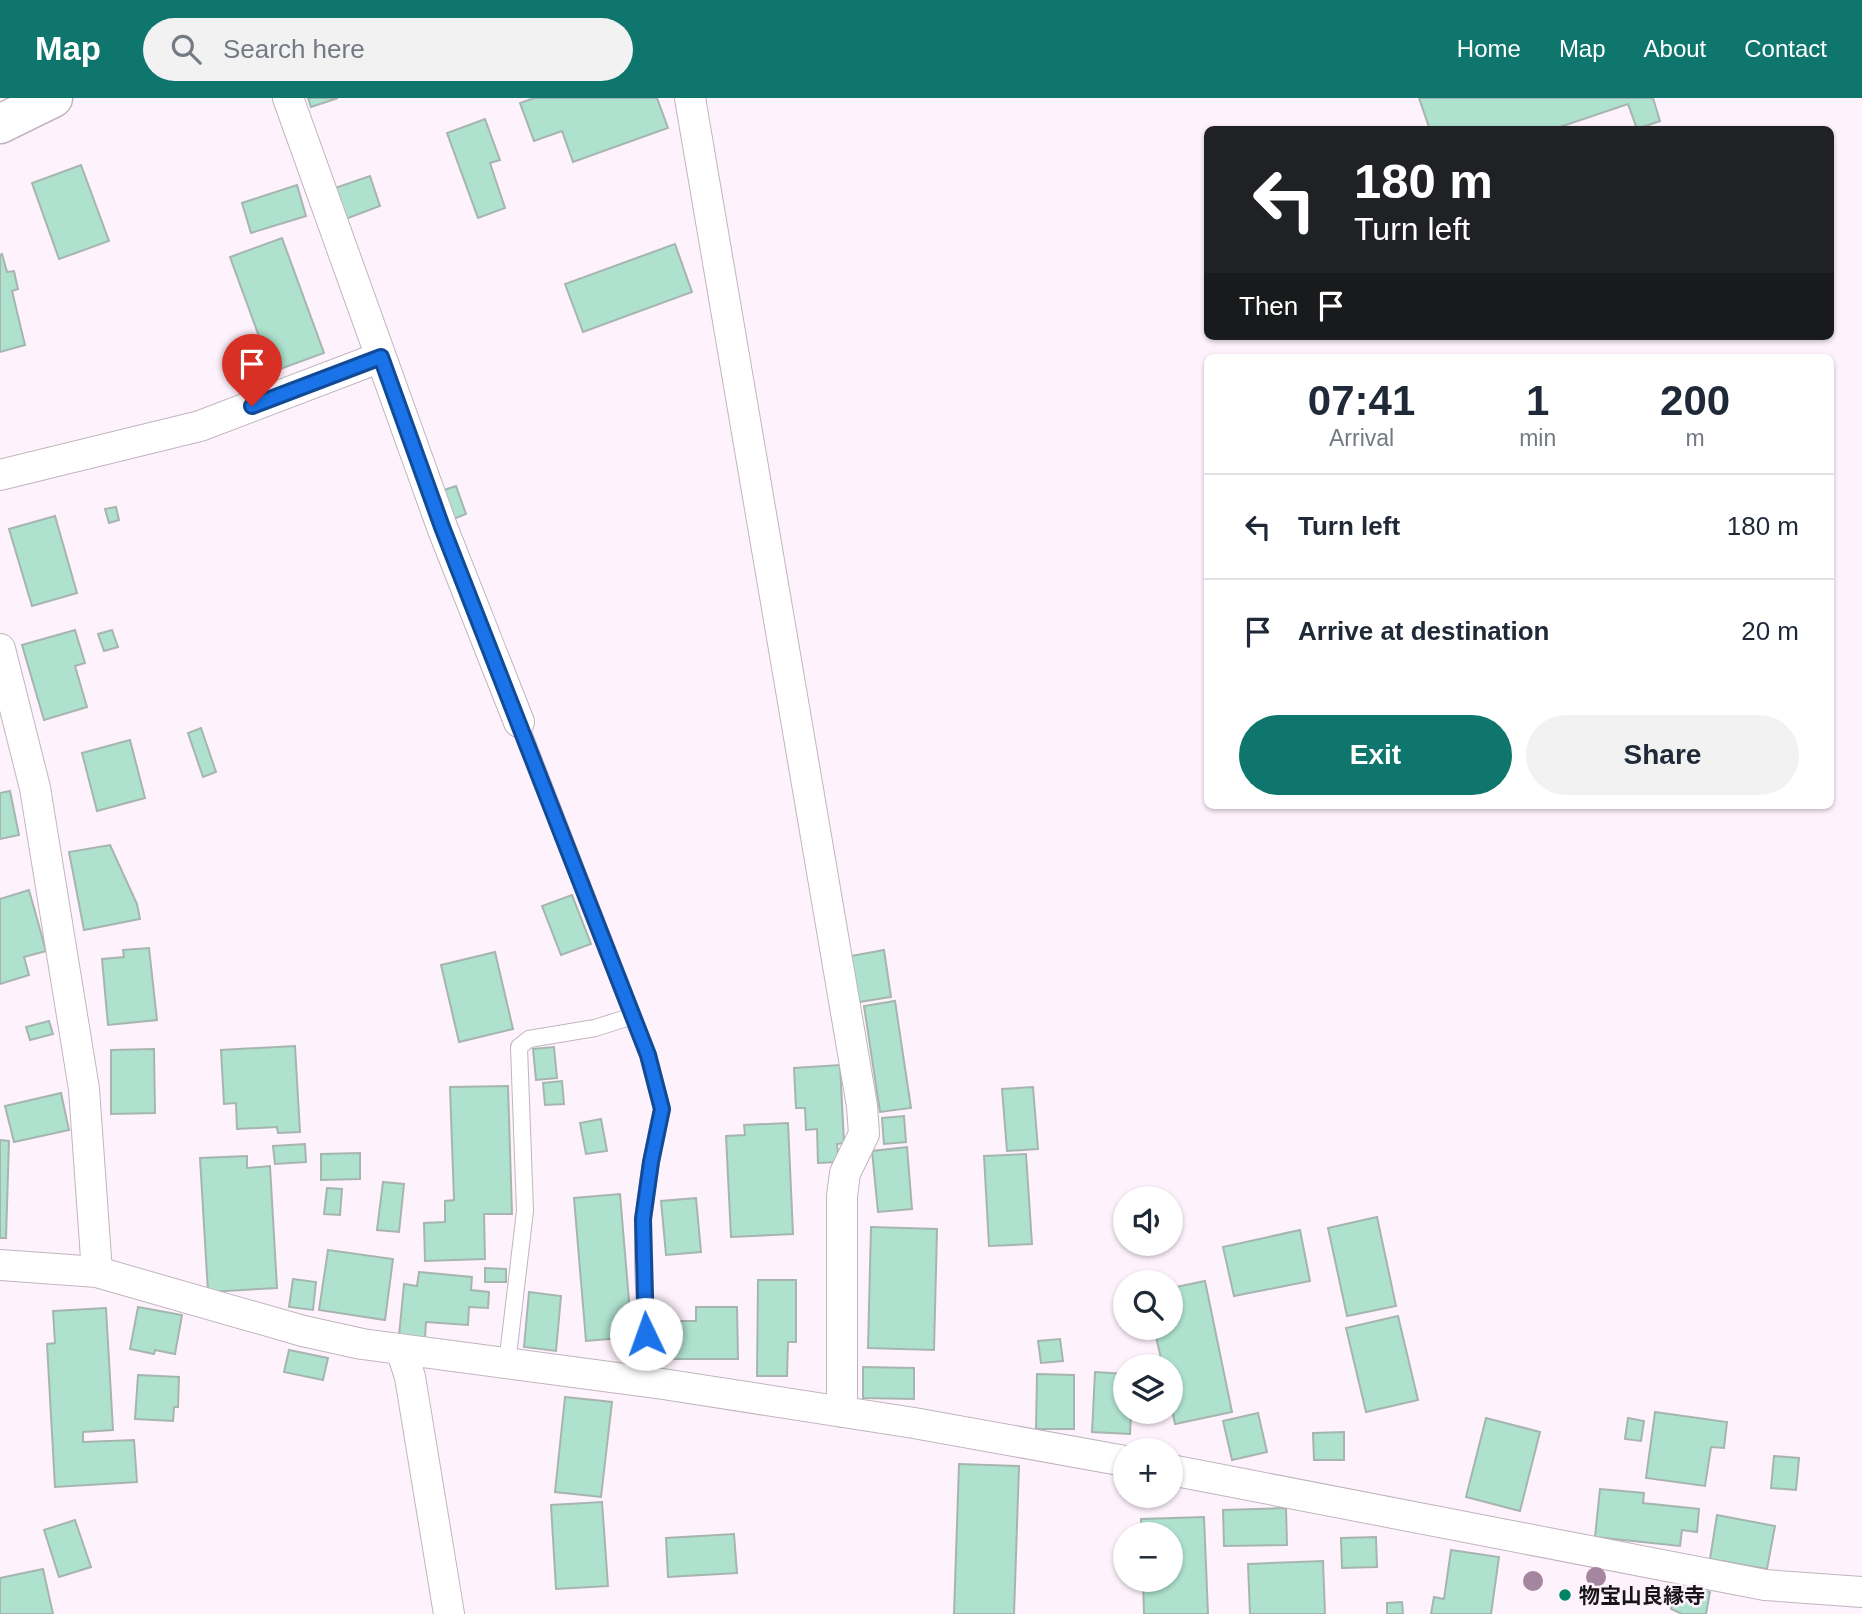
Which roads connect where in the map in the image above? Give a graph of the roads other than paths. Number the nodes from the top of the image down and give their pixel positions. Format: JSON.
{"nodes":[{"id":1,"x":53,"y":98,"type":"edge"},
{"id":2,"x":288,"y":98,"type":"edge"},
{"id":3,"x":690,"y":98,"type":"edge"},
{"id":4,"x":0,"y":124,"type":"edge"},
{"id":5,"x":381,"y":357,"type":"junction"},
{"id":6,"x":0,"y":475,"type":"edge"},
{"id":7,"x":0,"y":649,"type":"edge"},
{"id":8,"x":519,"y":722,"type":"joint"},
{"id":9,"x":633,"y":1016,"type":"junction"},
{"id":10,"x":0,"y":1265,"type":"edge"},
{"id":11,"x":97,"y":1272,"type":"junction"},
{"id":12,"x":401,"y":1349,"type":"junction"},
{"id":13,"x":508,"y":1364,"type":"junction"},
{"id":14,"x":648,"y":1382,"type":"junction"},
{"id":15,"x":842,"y":1412,"type":"junction"},
{"id":16,"x":1113,"y":1459,"type":"edge"},
{"id":17,"x":1183,"y":1472,"type":"edge"},
{"id":18,"x":1862,"y":1592,"type":"edge"},
{"id":19,"x":449,"y":1614,"type":"edge"}],
"edges":[{"from":1,"to":4,"type":"main road"},
{"from":2,"to":5,"type":"street"},
{"from":3,"to":15,"type":"street"},
{"from":5,"to":6,"type":"street"},
{"from":5,"to":8,"type":"street"},
{"from":7,"to":11,"type":"street"},
{"from":8,"to":9,"type":"lane"},
{"from":9,"to":13,"type":"lane"},
{"from":9,"to":14,"type":"lane"},
{"from":10,"to":11,"type":"street"},
{"from":11,"to":12,"type":"street"},
{"from":12,"to":13,"type":"street"},
{"from":12,"to":19,"type":"street"},
{"from":13,"to":14,"type":"street"},
{"from":14,"to":15,"type":"street"},
{"from":15,"to":16,"type":"street"},
{"from":17,"to":18,"type":"street"}]}
